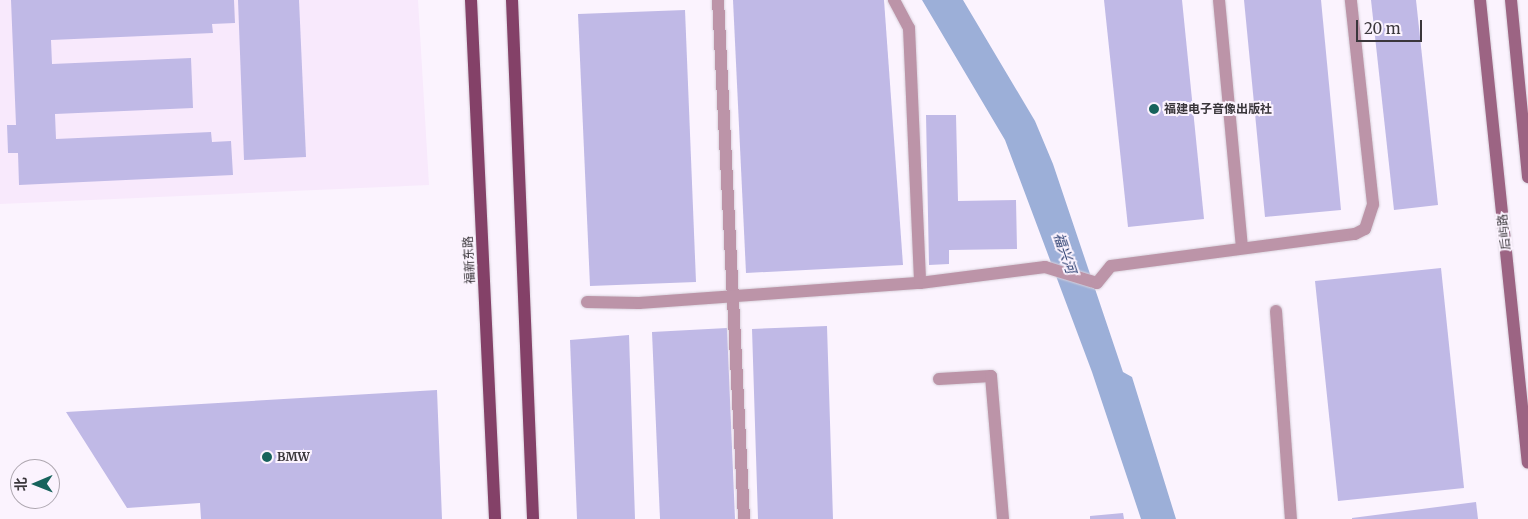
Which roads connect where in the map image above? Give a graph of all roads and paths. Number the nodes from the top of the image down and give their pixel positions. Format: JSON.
{"nodes":[{"id":1,"x":471,"y":0,"type":"edge"},
{"id":2,"x":512,"y":0,"type":"edge"},
{"id":3,"x":718,"y":0,"type":"edge"},
{"id":4,"x":894,"y":0,"type":"edge"},
{"id":5,"x":1219,"y":0,"type":"edge"},
{"id":6,"x":1351,"y":0,"type":"edge"},
{"id":7,"x":1480,"y":0,"type":"edge"},
{"id":8,"x":1511,"y":0,"type":"edge"},
{"id":9,"x":1528,"y":177,"type":"edge"},
{"id":10,"x":1242,"y":248,"type":"junction"},
{"id":11,"x":920,"y":283,"type":"junction"},
{"id":12,"x":733,"y":296,"type":"junction"},
{"id":13,"x":586,"y":302,"type":"dead end"},
{"id":14,"x":1276,"y":311,"type":"dead end"},
{"id":15,"x":939,"y":379,"type":"dead end"},
{"id":16,"x":1528,"y":463,"type":"edge"},
{"id":17,"x":495,"y":519,"type":"edge"},
{"id":18,"x":533,"y":519,"type":"edge"},
{"id":19,"x":744,"y":519,"type":"edge"},
{"id":20,"x":1003,"y":519,"type":"edge"},
{"id":21,"x":1291,"y":519,"type":"edge"}],
"edges":[{"from":1,"to":17,"type":"main road","name":"福新东路"},
{"from":2,"to":18,"type":"main road"},
{"from":3,"to":12,"type":"lane"},
{"from":4,"to":11,"type":"lane"},
{"from":5,"to":10,"type":"lane"},
{"from":6,"to":10,"type":"lane"},
{"from":7,"to":16,"type":"main road","name":"后屿路"},
{"from":8,"to":9,"type":"main road"},
{"from":10,"to":11,"type":"lane"},
{"from":11,"to":12,"type":"lane"},
{"from":12,"to":13,"type":"lane"},
{"from":12,"to":19,"type":"lane"},
{"from":14,"to":21,"type":"lane"},
{"from":15,"to":20,"type":"lane"}]}
